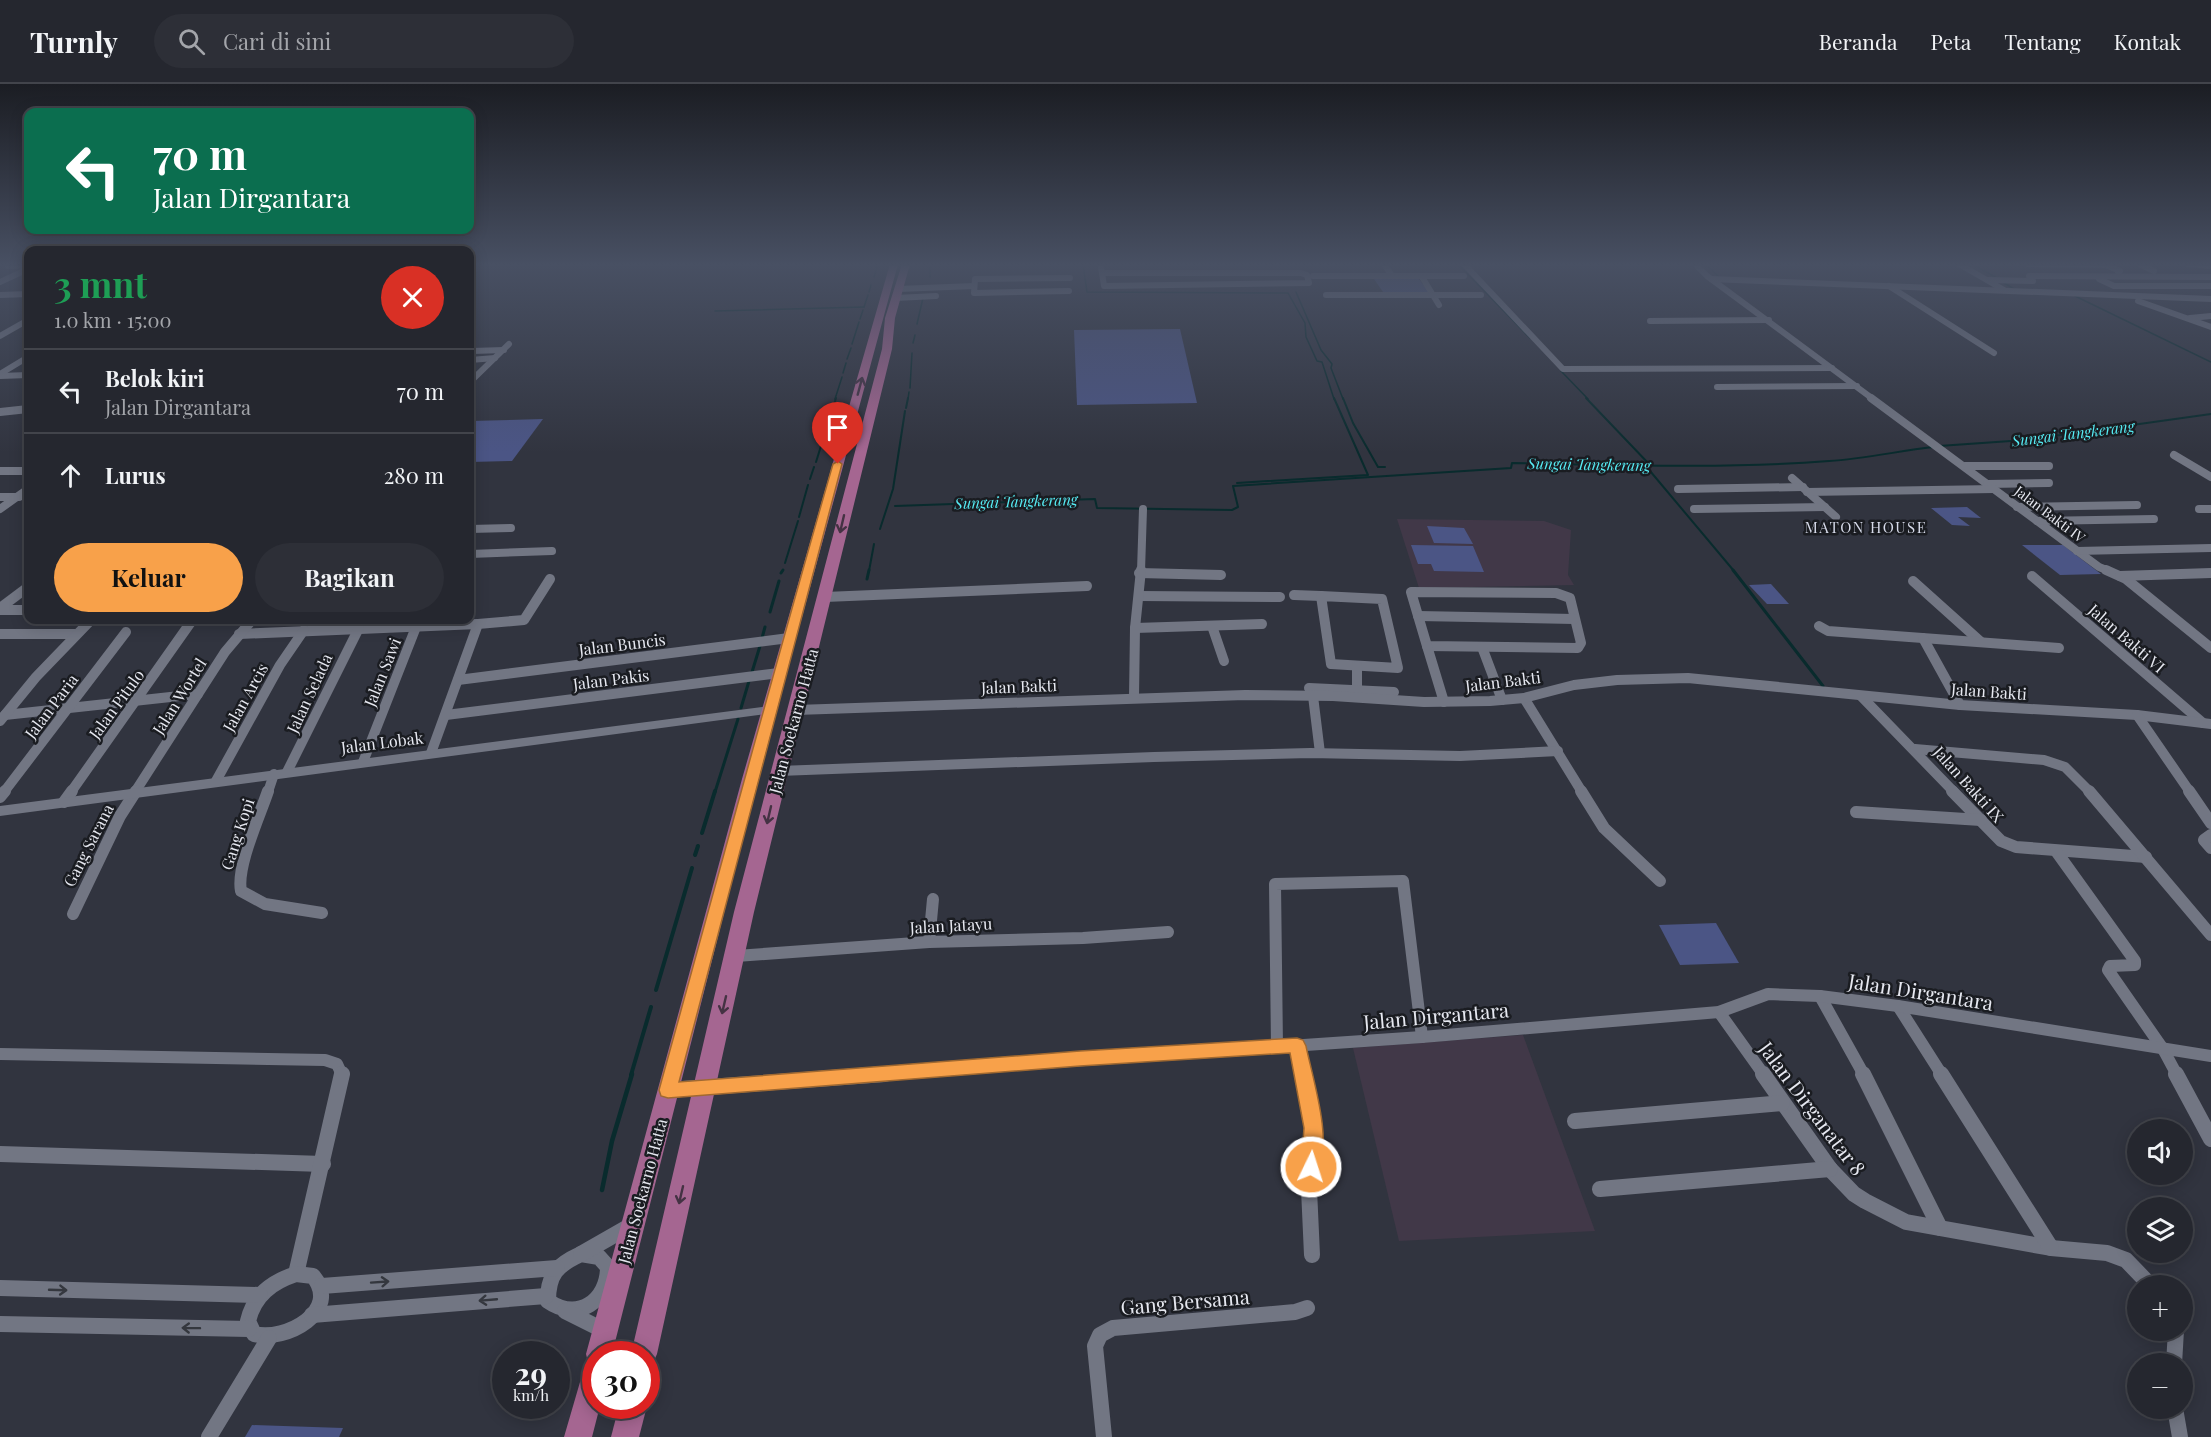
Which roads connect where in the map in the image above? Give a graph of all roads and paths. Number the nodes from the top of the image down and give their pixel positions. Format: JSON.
{"nodes":[{"id":1,"x":16,"y":327,"type":"edge"},
{"id":2,"x":876,"y":327,"type":"edge"},
{"id":3,"x":888,"y":327,"type":"edge"},
{"id":4,"x":1524,"y":327,"type":"edge"},
{"id":5,"x":1778,"y":327,"type":"edge"},
{"id":6,"x":1953,"y":327,"type":"edge"},
{"id":7,"x":0,"y":336,"type":"edge"},
{"id":8,"x":474,"y":351,"type":"edge"},
{"id":9,"x":1994,"y":353,"type":"dead end"},
{"id":10,"x":495,"y":358,"type":"junction"},
{"id":11,"x":24,"y":360,"type":"edge"},
{"id":12,"x":474,"y":360,"type":"edge"},
{"id":13,"x":1832,"y":368,"type":"junction"},
{"id":14,"x":474,"y":374,"type":"edge"},
{"id":15,"x":0,"y":375,"type":"edge"},
{"id":16,"x":24,"y":375,"type":"edge"},
{"id":17,"x":1857,"y":386,"type":"junction"},
{"id":18,"x":1716,"y":387,"type":"dead end"},
{"id":19,"x":24,"y":409,"type":"edge"},
{"id":20,"x":0,"y":412,"type":"edge"},
{"id":21,"x":2174,"y":455,"type":"dead end"},
{"id":22,"x":839,"y":460,"type":"junction"},
{"id":23,"x":857,"y":460,"type":"junction"},
{"id":24,"x":1965,"y":466,"type":"junction"},
{"id":25,"x":2049,"y":466,"type":"dead end"},
{"id":26,"x":0,"y":471,"type":"edge"},
{"id":27,"x":24,"y":471,"type":"edge"},
{"id":28,"x":2211,"y":477,"type":"edge"},
{"id":29,"x":1792,"y":478,"type":"dead end"},
{"id":30,"x":2049,"y":483,"type":"dead end"},
{"id":31,"x":1991,"y":486,"type":"junction"},
{"id":32,"x":1678,"y":489,"type":"dead end"},
{"id":33,"x":1805,"y":489,"type":"junction"},
{"id":34,"x":24,"y":492,"type":"edge"},
{"id":35,"x":24,"y":496,"type":"edge"},
{"id":36,"x":0,"y":497,"type":"edge"},
{"id":37,"x":18,"y":497,"type":"junction"},
{"id":38,"x":2138,"y":505,"type":"dead end"},
{"id":39,"x":1825,"y":507,"type":"junction"},
{"id":40,"x":2017,"y":507,"type":"junction"},
{"id":41,"x":1694,"y":508,"type":"dead end"},
{"id":42,"x":0,"y":509,"type":"edge"},
{"id":43,"x":1143,"y":509,"type":"dead end"},
{"id":44,"x":2199,"y":509,"type":"dead end"},
{"id":45,"x":2211,"y":509,"type":"edge"},
{"id":46,"x":1836,"y":518,"type":"dead end"},
{"id":47,"x":2154,"y":519,"type":"dead end"},
{"id":48,"x":2037,"y":521,"type":"junction"},
{"id":49,"x":511,"y":528,"type":"dead end"},
{"id":50,"x":474,"y":529,"type":"edge"},
{"id":51,"x":2211,"y":548,"type":"edge"},
{"id":52,"x":552,"y":551,"type":"dead end"},
{"id":53,"x":2077,"y":551,"type":"junction"},
{"id":54,"x":474,"y":554,"type":"edge"},
{"id":55,"x":1139,"y":573,"type":"junction"},
{"id":56,"x":2211,"y":573,"type":"edge"},
{"id":57,"x":1221,"y":575,"type":"dead end"},
{"id":58,"x":2032,"y":576,"type":"dead end"},
{"id":59,"x":2120,"y":576,"type":"junction"},
{"id":60,"x":550,"y":579,"type":"dead end"},
{"id":61,"x":1913,"y":581,"type":"dead end"},
{"id":62,"x":1087,"y":586,"type":"dead end"},
{"id":63,"x":24,"y":590,"type":"edge"},
{"id":64,"x":18,"y":591,"type":"dead end"},
{"id":65,"x":1139,"y":596,"type":"junction"},
{"id":66,"x":1294,"y":596,"type":"dead end"},
{"id":67,"x":1321,"y":596,"type":"junction"},
{"id":68,"x":825,"y":597,"type":"junction"},
{"id":69,"x":1280,"y":597,"type":"dead end"},
{"id":70,"x":0,"y":607,"type":"edge"},
{"id":71,"x":24,"y":610,"type":"edge"},
{"id":72,"x":1418,"y":616,"type":"junction"},
{"id":73,"x":1574,"y":619,"type":"junction"},
{"id":74,"x":86,"y":624,"type":"edge"},
{"id":75,"x":190,"y":624,"type":"edge"},
{"id":76,"x":248,"y":624,"type":"edge"},
{"id":77,"x":478,"y":624,"type":"junction"},
{"id":78,"x":1262,"y":624,"type":"dead end"},
{"id":79,"x":1212,"y":626,"type":"junction"},
{"id":80,"x":1819,"y":626,"type":"dead end"},
{"id":81,"x":416,"y":627,"type":"junction"},
{"id":82,"x":359,"y":628,"type":"junction"},
{"id":83,"x":1135,"y":628,"type":"junction"},
{"id":84,"x":304,"y":630,"type":"junction"},
{"id":85,"x":126,"y":633,"type":"dead end"},
{"id":86,"x":239,"y":633,"type":"junction"},
{"id":87,"x":0,"y":634,"type":"edge"},
{"id":88,"x":75,"y":634,"type":"junction"},
{"id":89,"x":789,"y":638,"type":"junction"},
{"id":90,"x":1923,"y":638,"type":"junction"},
{"id":91,"x":1982,"y":642,"type":"junction"},
{"id":92,"x":1426,"y":646,"type":"junction"},
{"id":93,"x":1482,"y":647,"type":"junction"},
{"id":94,"x":2059,"y":648,"type":"dead end"},
{"id":95,"x":2211,"y":648,"type":"edge"},
{"id":96,"x":1224,"y":661,"type":"dead end"},
{"id":97,"x":1354,"y":665,"type":"junction"},
{"id":98,"x":779,"y":673,"type":"junction"},
{"id":99,"x":458,"y":680,"type":"junction"},
{"id":100,"x":1357,"y":691,"type":"junction"},
{"id":101,"x":1311,"y":692,"type":"junction"},
{"id":102,"x":1394,"y":692,"type":"dead end"},
{"id":103,"x":198,"y":694,"type":"junction"},
{"id":104,"x":1861,"y":696,"type":"junction"},
{"id":105,"x":1134,"y":697,"type":"junction"},
{"id":106,"x":1524,"y":698,"type":"junction"},
{"id":107,"x":1502,"y":700,"type":"junction"},
{"id":108,"x":137,"y":701,"type":"junction"},
{"id":109,"x":1444,"y":702,"type":"junction"},
{"id":110,"x":1960,"y":705,"type":"junction"},
{"id":111,"x":69,"y":707,"type":"junction"},
{"id":112,"x":769,"y":710,"type":"junction"},
{"id":113,"x":796,"y":710,"type":"junction"},
{"id":114,"x":446,"y":715,"type":"junction"},
{"id":115,"x":2137,"y":715,"type":"junction"},
{"id":116,"x":3,"y":718,"type":"edge"},
{"id":117,"x":2208,"y":725,"type":"edge"},
{"id":118,"x":1915,"y":749,"type":"junction"},
{"id":119,"x":1557,"y":751,"type":"junction"},
{"id":120,"x":431,"y":753,"type":"junction"},
{"id":121,"x":1320,"y":753,"type":"junction"},
{"id":122,"x":363,"y":762,"type":"junction"},
{"id":123,"x":779,"y":771,"type":"junction"},
{"id":124,"x":281,"y":773,"type":"junction"},
{"id":125,"x":216,"y":781,"type":"junction"},
{"id":126,"x":135,"y":791,"type":"junction"},
{"id":127,"x":0,"y":797,"type":"edge"},
{"id":128,"x":64,"y":802,"type":"junction"},
{"id":129,"x":0,"y":811,"type":"edge"},
{"id":130,"x":1856,"y":812,"type":"dead end"},
{"id":131,"x":1982,"y":820,"type":"junction"},
{"id":132,"x":2211,"y":823,"type":"edge"},
{"id":133,"x":2211,"y":835,"type":"edge"},
{"id":134,"x":2211,"y":848,"type":"edge"},
{"id":135,"x":2056,"y":851,"type":"junction"},
{"id":136,"x":2146,"y":857,"type":"junction"},
{"id":137,"x":1660,"y":881,"type":"dead end"},
{"id":138,"x":933,"y":899,"type":"dead end"},
{"id":139,"x":322,"y":913,"type":"dead end"},
{"id":140,"x":73,"y":914,"type":"dead end"},
{"id":141,"x":1168,"y":932,"type":"dead end"},
{"id":142,"x":2211,"y":935,"type":"edge"},
{"id":143,"x":929,"y":942,"type":"junction"},
{"id":144,"x":736,"y":956,"type":"junction"},
{"id":145,"x":1820,"y":996,"type":"junction"},
{"id":146,"x":1898,"y":1006,"type":"junction"},
{"id":147,"x":1719,"y":1012,"type":"junction"},
{"id":148,"x":1422,"y":1037,"type":"junction"},
{"id":149,"x":1297,"y":1046,"type":"junction"},
{"id":150,"x":1277,"y":1047,"type":"junction"},
{"id":151,"x":2163,"y":1048,"type":"junction"},
{"id":152,"x":0,"y":1054,"type":"edge"},
{"id":153,"x":2211,"y":1056,"type":"edge"},
{"id":154,"x":705,"y":1087,"type":"junction"},
{"id":155,"x":668,"y":1090,"type":"junction"},
{"id":156,"x":1782,"y":1102,"type":"junction"},
{"id":157,"x":1575,"y":1121,"type":"dead end"},
{"id":158,"x":2211,"y":1139,"type":"edge"},
{"id":159,"x":0,"y":1154,"type":"edge"},
{"id":160,"x":323,"y":1164,"type":"junction"},
{"id":161,"x":1830,"y":1169,"type":"junction"},
{"id":162,"x":1600,"y":1189,"type":"dead end"},
{"id":163,"x":633,"y":1224,"type":"junction"},
{"id":164,"x":1941,"y":1228,"type":"junction"},
{"id":165,"x":2051,"y":1248,"type":"junction"},
{"id":166,"x":581,"y":1254,"type":"junction"},
{"id":167,"x":1312,"y":1255,"type":"dead end"},
{"id":168,"x":557,"y":1268,"type":"junction"},
{"id":169,"x":296,"y":1274,"type":"junction"},
{"id":170,"x":2141,"y":1275,"type":"edge"},
{"id":171,"x":322,"y":1286,"type":"junction"},
{"id":172,"x":0,"y":1288,"type":"edge"},
{"id":173,"x":260,"y":1295,"type":"junction"},
{"id":174,"x":546,"y":1296,"type":"junction"},
{"id":175,"x":1307,"y":1308,"type":"dead end"},
{"id":176,"x":564,"y":1311,"type":"junction"},
{"id":177,"x":312,"y":1315,"type":"junction"},
{"id":178,"x":0,"y":1324,"type":"edge"},
{"id":179,"x":249,"y":1329,"type":"junction"},
{"id":180,"x":605,"y":1331,"type":"junction"},
{"id":181,"x":268,"y":1338,"type":"junction"},
{"id":182,"x":602,"y":1341,"type":"edge"},
{"id":183,"x":647,"y":1341,"type":"edge"},
{"id":184,"x":583,"y":1419,"type":"edge"},
{"id":185,"x":630,"y":1419,"type":"edge"},
{"id":186,"x":2177,"y":1419,"type":"edge"},
{"id":187,"x":209,"y":1437,"type":"edge"},
{"id":188,"x":578,"y":1437,"type":"edge"},
{"id":189,"x":625,"y":1437,"type":"edge"},
{"id":190,"x":1104,"y":1437,"type":"edge"},
{"id":191,"x":2180,"y":1437,"type":"edge"}],
"edges":[{"from":1,"to":7,"type":"street"},
{"from":22,"to":2,"type":"main road","name":"Jalan Soekarno Hatta","one_way":true},
{"from":3,"to":23,"type":"main road","name":"Jalan Soekarno Hatta"},
{"from":4,"to":13,"type":"street"},
{"from":5,"to":13,"type":"street"},
{"from":6,"to":9,"type":"street"},
{"from":8,"to":10,"type":"street"},
{"from":10,"to":12,"type":"street"},
{"from":10,"to":14,"type":"street"},
{"from":11,"to":15,"type":"street"},
{"from":13,"to":17,"type":"street"},
{"from":15,"to":16,"type":"street"},
{"from":17,"to":18,"type":"street"},
{"from":17,"to":24,"type":"street"},
{"from":19,"to":20,"type":"street"},
{"from":21,"to":28,"type":"street"},
{"from":22,"to":23,"type":"main road"},
{"from":22,"to":89,"type":"main road","name":"Jalan Soekarno Hatta"},
{"from":23,"to":68,"type":"main road","name":"Jalan Soekarno Hatta","one_way":true},
{"from":24,"to":25,"type":"street"},
{"from":24,"to":31,"type":"street"},
{"from":26,"to":27,"type":"street"},
{"from":29,"to":33,"type":"street"},
{"from":30,"to":31,"type":"street"},
{"from":31,"to":33,"type":"street","name":"Jalan Bakti IV"},
{"from":31,"to":40,"type":"street","name":"Jalan Bakti IV"},
{"from":32,"to":33,"type":"street","name":"Jalan Bakti IV"},
{"from":33,"to":39,"type":"street"},
{"from":34,"to":37,"type":"street"},
{"from":35,"to":37,"type":"street"},
{"from":36,"to":37,"type":"street"},
{"from":37,"to":42,"type":"street"},
{"from":38,"to":40,"type":"street"},
{"from":39,"to":41,"type":"street"},
{"from":39,"to":46,"type":"street"},
{"from":40,"to":48,"type":"street","name":"Jalan Bakti IV"},
{"from":43,"to":55,"type":"street"},
{"from":44,"to":45,"type":"street"},
{"from":47,"to":48,"type":"street"},
{"from":48,"to":53,"type":"street","name":"Jalan Bakti IV"},
{"from":49,"to":50,"type":"street"},
{"from":51,"to":53,"type":"street"},
{"from":52,"to":54,"type":"street"},
{"from":53,"to":59,"type":"street","name":"Jalan Bakti IV"},
{"from":55,"to":57,"type":"street"},
{"from":55,"to":65,"type":"street"},
{"from":56,"to":59,"type":"street"},
{"from":58,"to":117,"type":"street","name":"Jalan Bakti VI"},
{"from":59,"to":95,"type":"street","name":"Jalan Bakti IV"},
{"from":60,"to":77,"type":"street"},
{"from":61,"to":91,"type":"street"},
{"from":62,"to":68,"type":"street"},
{"from":63,"to":70,"type":"street"},
{"from":64,"to":70,"type":"street"},
{"from":65,"to":69,"type":"street"},
{"from":65,"to":83,"type":"street"},
{"from":66,"to":67,"type":"street"},
{"from":67,"to":97,"type":"street"},
{"from":67,"to":97,"type":"street"},
{"from":68,"to":113,"type":"main road","name":"Jalan Soekarno Hatta"},
{"from":70,"to":71,"type":"street"},
{"from":72,"to":73,"type":"street"},
{"from":72,"to":73,"type":"street"},
{"from":72,"to":92,"type":"street"},
{"from":73,"to":93,"type":"street"},
{"from":74,"to":88,"type":"street"},
{"from":75,"to":108,"type":"street","name":"Jalan Pitulo"},
{"from":76,"to":86,"type":"street","name":"Jalan Wortel"},
{"from":77,"to":81,"type":"street"},
{"from":77,"to":99,"type":"street"},
{"from":78,"to":79,"type":"street"},
{"from":79,"to":83,"type":"street"},
{"from":79,"to":96,"type":"street"},
{"from":80,"to":90,"type":"street"},
{"from":81,"to":82,"type":"street"},
{"from":81,"to":122,"type":"street","name":"Jalan Sawi"},
{"from":82,"to":84,"type":"street"},
{"from":82,"to":124,"type":"street","name":"Jalan Selada"},
{"from":83,"to":105,"type":"street"},
{"from":84,"to":86,"type":"street"},
{"from":84,"to":125,"type":"street","name":"Jalan Arcis"},
{"from":85,"to":111,"type":"street","name":"Jalan Paria"},
{"from":86,"to":103,"type":"street","name":"Jalan Wortel"},
{"from":87,"to":88,"type":"street"},
{"from":88,"to":116,"type":"street"},
{"from":89,"to":98,"type":"main road","name":"Jalan Soekarno Hatta"},
{"from":89,"to":99,"type":"street","name":"Jalan Buncis"},
{"from":90,"to":91,"type":"street"},
{"from":90,"to":110,"type":"street"},
{"from":91,"to":94,"type":"street"},
{"from":92,"to":93,"type":"street"},
{"from":92,"to":109,"type":"street"},
{"from":93,"to":107,"type":"street"},
{"from":97,"to":100,"type":"street"},
{"from":98,"to":112,"type":"main road","name":"Jalan Soekarno Hatta"},
{"from":98,"to":114,"type":"street","name":"Jalan Pakis"},
{"from":99,"to":114,"type":"street"},
{"from":100,"to":101,"type":"street","name":"Jalan Bakti"},
{"from":100,"to":102,"type":"street"},
{"from":100,"to":109,"type":"street","name":"Jalan Bakti"},
{"from":101,"to":105,"type":"street","name":"Jalan Bakti"},
{"from":101,"to":121,"type":"street"},
{"from":103,"to":108,"type":"street"},
{"from":103,"to":126,"type":"street","name":"Jalan Wortel"},
{"from":104,"to":106,"type":"street","name":"Jalan Bakti"},
{"from":104,"to":110,"type":"street","name":"Jalan Bakti"},
{"from":104,"to":118,"type":"street","name":"Jalan Bakti IX"},
{"from":105,"to":113,"type":"street","name":"Jalan Bakti"},
{"from":106,"to":107,"type":"street","name":"Jalan Bakti"},
{"from":106,"to":119,"type":"street"},
{"from":107,"to":109,"type":"street","name":"Jalan Bakti"},
{"from":108,"to":111,"type":"street"},
{"from":108,"to":128,"type":"street","name":"Jalan Pitulo"},
{"from":110,"to":115,"type":"street","name":"Jalan Bakti"},
{"from":111,"to":116,"type":"street"},
{"from":111,"to":127,"type":"street","name":"Jalan Paria"},
{"from":112,"to":120,"type":"main road","name":"Jalan Lobak"},
{"from":112,"to":155,"type":"main road","name":"Jalan Soekarno Hatta"},
{"from":113,"to":123,"type":"main road","name":"Jalan Soekarno Hatta"},
{"from":114,"to":120,"type":"street"},
{"from":115,"to":117,"type":"street","name":"Jalan Bakti"},
{"from":115,"to":132,"type":"street"},
{"from":118,"to":131,"type":"street","name":"Jalan Bakti IX"},
{"from":118,"to":136,"type":"street"},
{"from":119,"to":121,"type":"street"},
{"from":119,"to":137,"type":"street"},
{"from":120,"to":122,"type":"main road","name":"Jalan Lobak"},
{"from":121,"to":123,"type":"street"},
{"from":122,"to":124,"type":"main road","name":"Jalan Lobak"},
{"from":123,"to":144,"type":"main road","name":"Jalan Soekarno Hatta","one_way":true},
{"from":124,"to":125,"type":"main road","name":"Jalan Lobak"},
{"from":124,"to":139,"type":"street","name":"Gang Kopi"},
{"from":125,"to":126,"type":"main road","name":"Jalan Lobak"},
{"from":126,"to":128,"type":"main road","name":"Jalan Lobak"},
{"from":126,"to":140,"type":"street","name":"Gang Sarana"},
{"from":128,"to":129,"type":"main road","name":"Jalan Lobak"},
{"from":130,"to":131,"type":"street"},
{"from":131,"to":135,"type":"street","name":"Jalan Bakti IX"},
{"from":133,"to":134,"type":"street"},
{"from":135,"to":136,"type":"street","name":"Jalan Bakti IX"},
{"from":135,"to":151,"type":"street"},
{"from":136,"to":142,"type":"street"},
{"from":138,"to":143,"type":"street"},
{"from":141,"to":143,"type":"street","name":"Jalan Jatayu"},
{"from":143,"to":144,"type":"street","name":"Jalan Jatayu"},
{"from":144,"to":154,"type":"main road","name":"Jalan Soekarno Hatta","one_way":true},
{"from":145,"to":146,"type":"street","name":"Jalan Dirgantara"},
{"from":145,"to":147,"type":"street","name":"Jalan Dirgantara"},
{"from":145,"to":164,"type":"street"},
{"from":146,"to":151,"type":"street","name":"Jalan Dirgantara"},
{"from":146,"to":165,"type":"street"},
{"from":147,"to":148,"type":"street","name":"Jalan Dirgantara"},
{"from":147,"to":156,"type":"street","name":"Jalan Dirganatar 8"},
{"from":148,"to":149,"type":"street","name":"Jalan Dirgantara"},
{"from":148,"to":150,"type":"street"},
{"from":149,"to":150,"type":"street","name":"Jalan Dirgantara"},
{"from":149,"to":167,"type":"street"},
{"from":150,"to":154,"type":"street","name":"Jalan Dirgantara"},
{"from":151,"to":153,"type":"street","name":"Jalan Dirgantara"},
{"from":151,"to":158,"type":"street"},
{"from":152,"to":160,"type":"street"},
{"from":154,"to":155,"type":"street","name":"Jalan Dirgantara"},
{"from":154,"to":183,"type":"main road","name":"Jalan Soekarno Hatta","one_way":true},
{"from":155,"to":163,"type":"main road","name":"Jalan Soekarno Hatta"},
{"from":156,"to":157,"type":"street"},
{"from":156,"to":161,"type":"street","name":"Jalan Dirganatar 8"},
{"from":159,"to":160,"type":"street"},
{"from":160,"to":169,"type":"street"},
{"from":161,"to":162,"type":"street"},
{"from":161,"to":164,"type":"street","name":"Jalan Dirganatar 8"},
{"from":163,"to":166,"type":"street"},
{"from":163,"to":180,"type":"main road","name":"Jalan Soekarno Hatta"},
{"from":164,"to":165,"type":"street","name":"Jalan Dirganatar 8"},
{"from":165,"to":170,"type":"street","name":"Jalan Dirganatar 8"},
{"from":166,"to":168,"type":"street"},
{"from":166,"to":176,"type":"street"},
{"from":171,"to":168,"type":"street","one_way":true},
{"from":168,"to":174,"type":"street"},
{"from":169,"to":171,"type":"street"},
{"from":169,"to":173,"type":"street"},
{"from":171,"to":177,"type":"street"},
{"from":172,"to":173,"type":"street","one_way":true},
{"from":173,"to":179,"type":"street"},
{"from":174,"to":176,"type":"street"},
{"from":174,"to":177,"type":"street","one_way":true},
{"from":175,"to":190,"type":"street","name":"Gang Bersama"},
{"from":176,"to":180,"type":"street"},
{"from":177,"to":181,"type":"street"},
{"from":179,"to":178,"type":"street","one_way":true},
{"from":179,"to":181,"type":"street"},
{"from":180,"to":182,"type":"main road","name":"Jalan Soekarno Hatta"},
{"from":181,"to":187,"type":"street"},
{"from":184,"to":188,"type":"main road"},
{"from":185,"to":189,"type":"main road"},
{"from":186,"to":191,"type":"street"}]}
